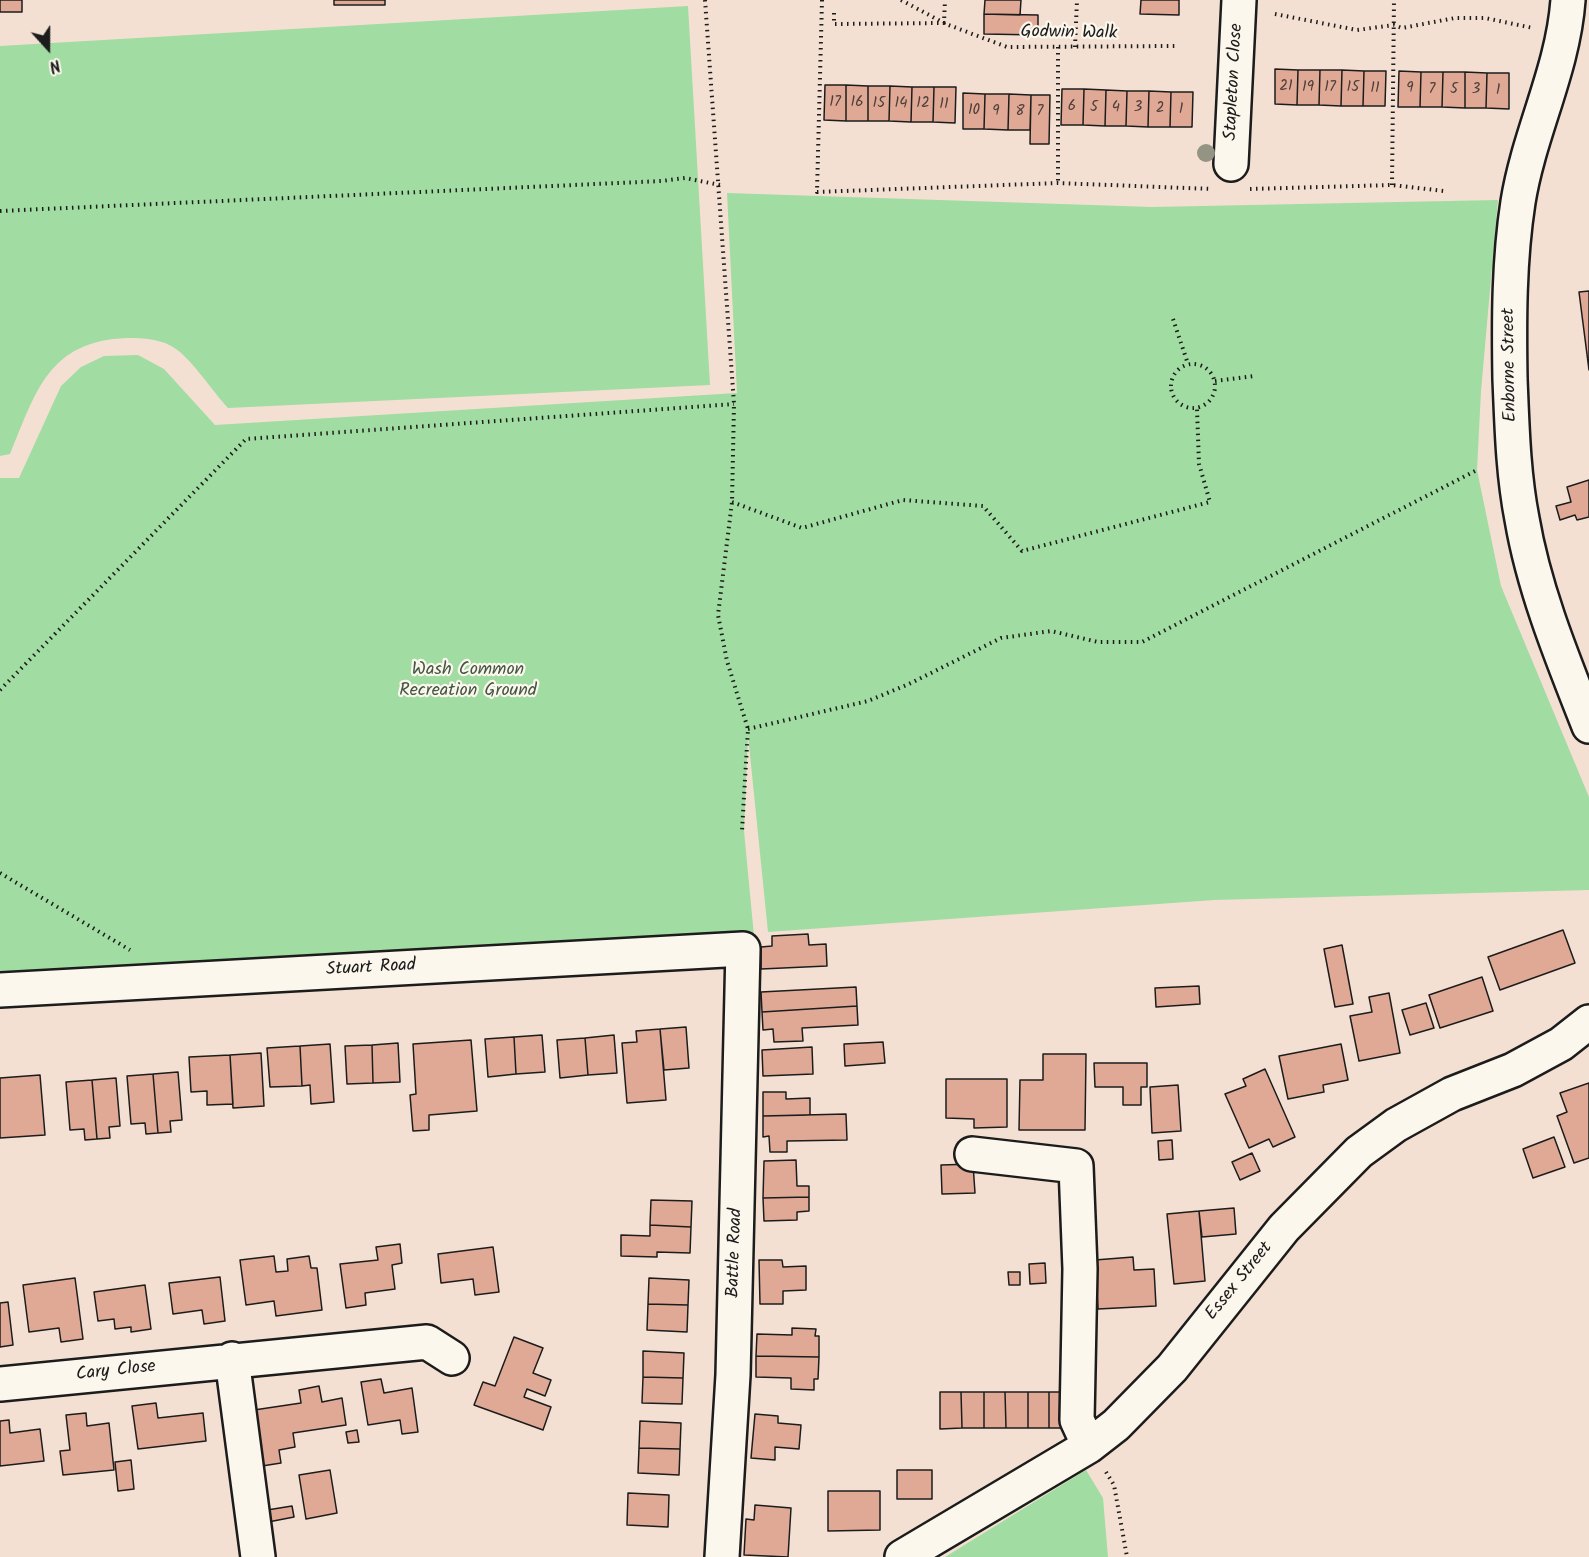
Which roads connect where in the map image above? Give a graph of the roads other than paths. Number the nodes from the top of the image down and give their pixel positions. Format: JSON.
{"nodes":[{"id":1,"x":1239,"y":0,"type":"edge"},
{"id":2,"x":1568,"y":0,"type":"edge"},
{"id":3,"x":1229,"y":181,"type":"road end"},
{"id":4,"x":1589,"y":726,"type":"edge"},
{"id":5,"x":743,"y":949,"type":"joint"},
{"id":6,"x":0,"y":990,"type":"edge"},
{"id":7,"x":1589,"y":1022,"type":"edge"},
{"id":8,"x":972,"y":1154,"type":"dead end"},
{"id":9,"x":436,"y":1340,"type":"dead end"},
{"id":10,"x":232,"y":1359,"type":"junction"},
{"id":11,"x":0,"y":1384,"type":"edge"},
{"id":12,"x":1089,"y":1446,"type":"junction"},
{"id":13,"x":258,"y":1557,"type":"edge"},
{"id":14,"x":722,"y":1557,"type":"edge"},
{"id":15,"x":902,"y":1557,"type":"edge"}],
"edges":[{"from":1,"to":3,"type":"street","name":"Stapleton Close"},
{"from":2,"to":4,"type":"street","name":"Enborne Street"},
{"from":5,"to":6,"type":"street","name":"Stuart Road"},
{"from":5,"to":14,"type":"street","name":"Battle Road"},
{"from":7,"to":12,"type":"street","name":"Essex Street"},
{"from":8,"to":12,"type":"street"},
{"from":9,"to":10,"type":"street","name":"Cary Close"},
{"from":10,"to":11,"type":"street","name":"Cary Close"},
{"from":10,"to":13,"type":"street"},
{"from":12,"to":15,"type":"street","name":"Essex Street"}]}
